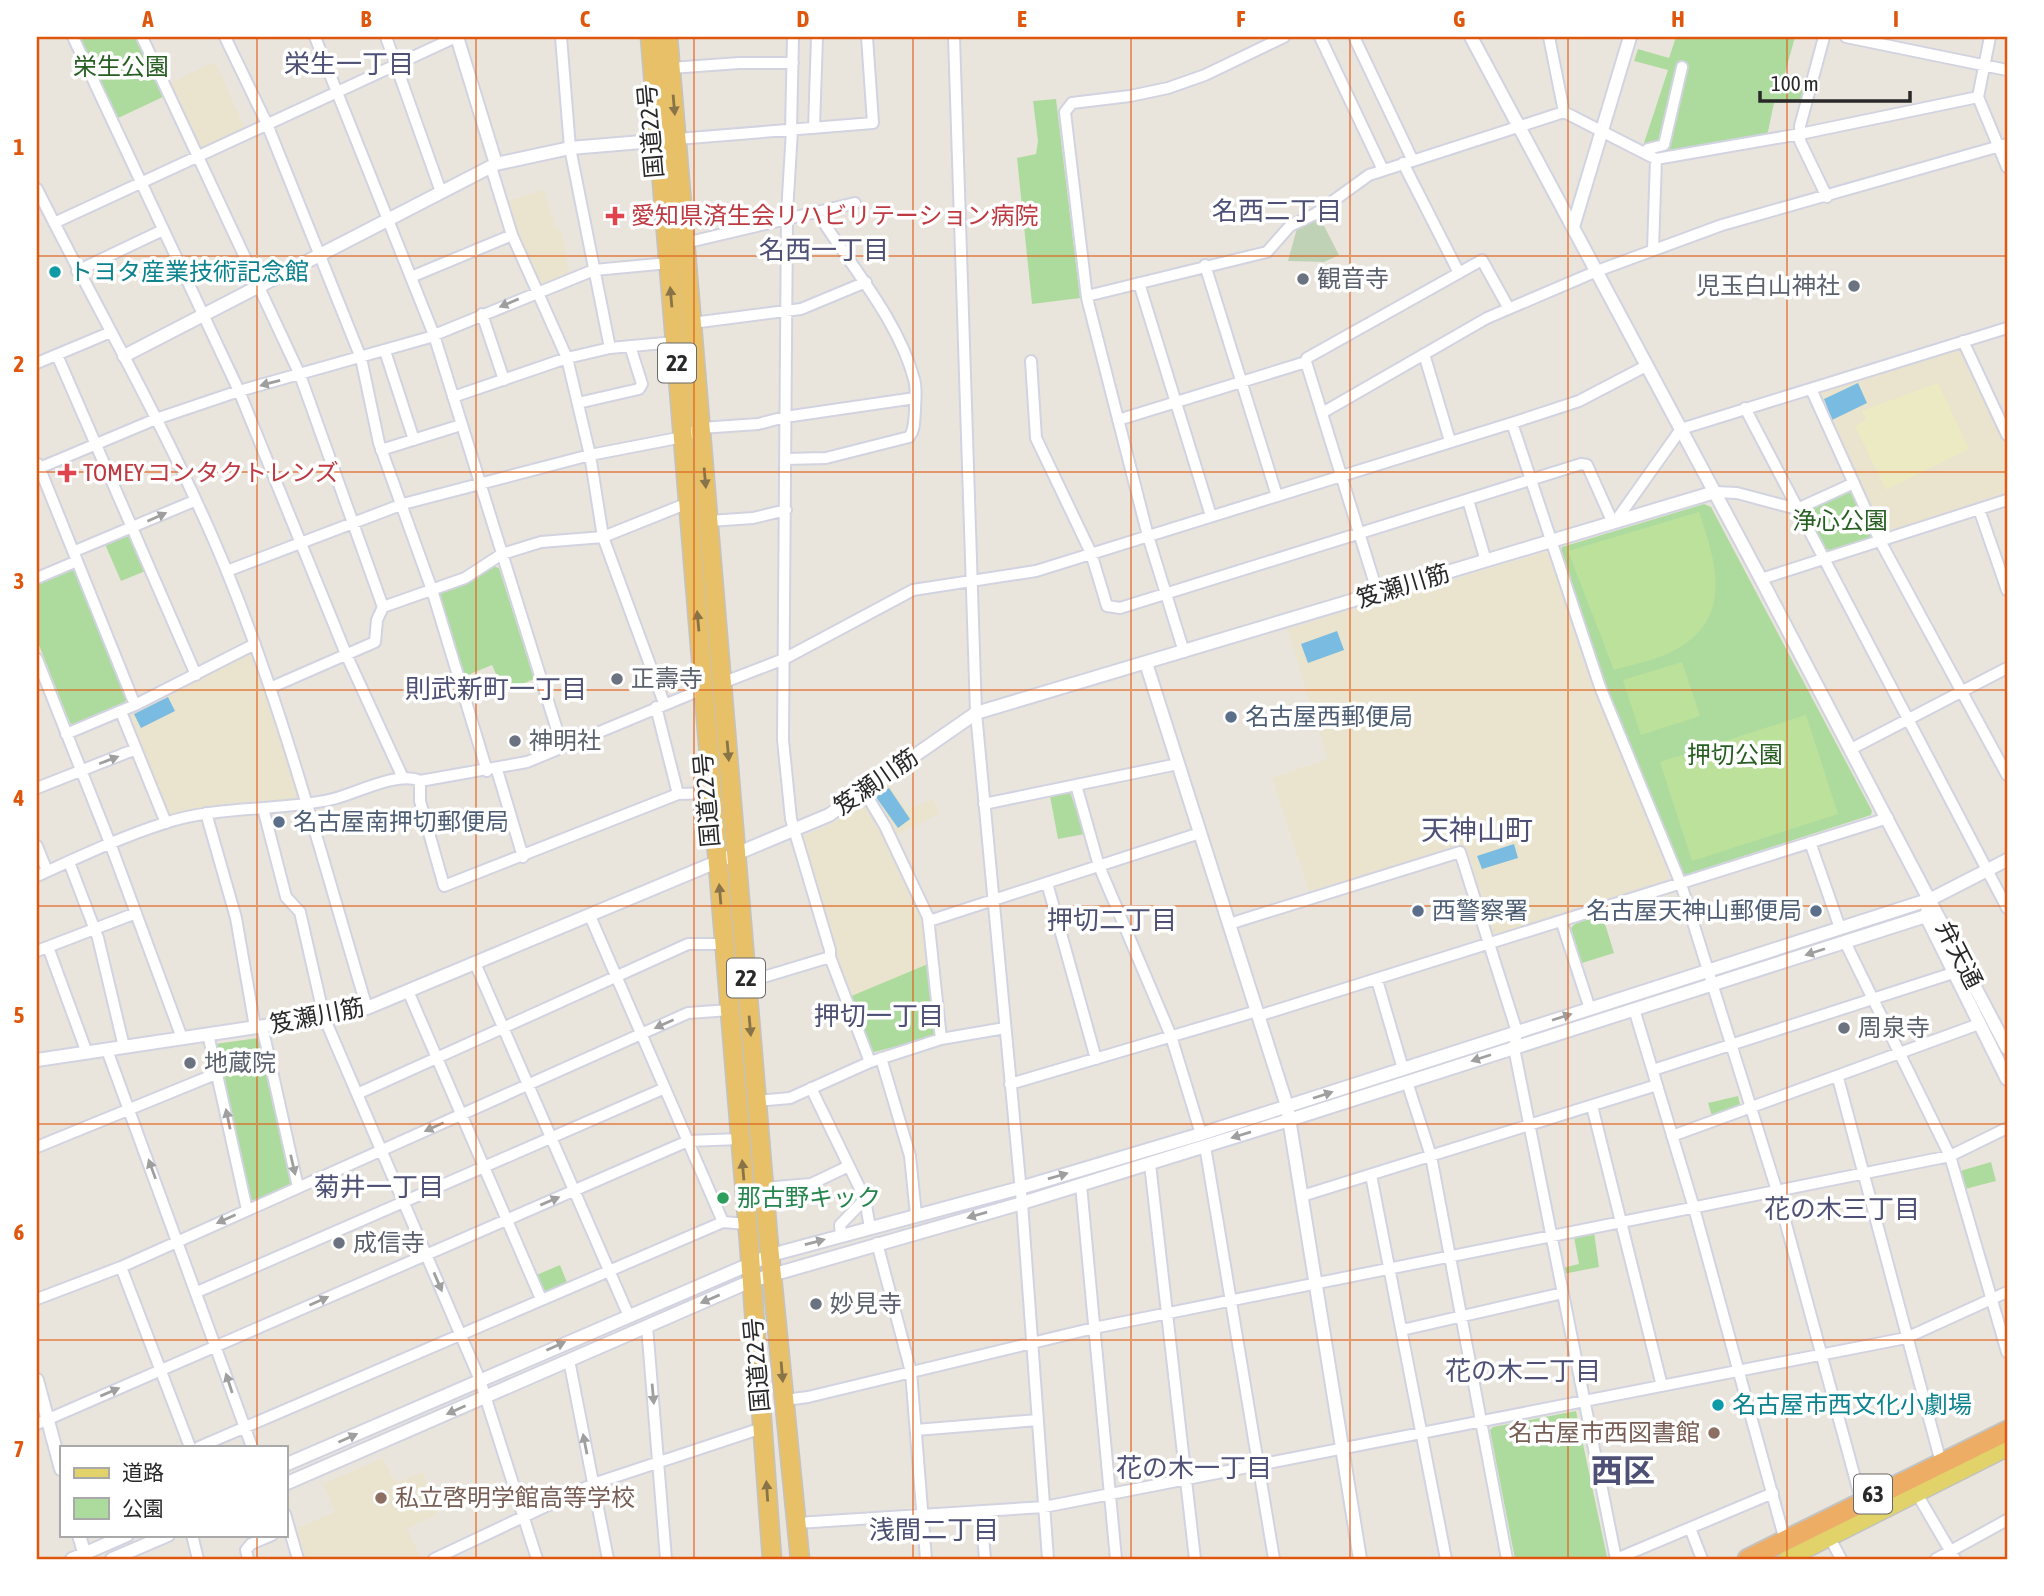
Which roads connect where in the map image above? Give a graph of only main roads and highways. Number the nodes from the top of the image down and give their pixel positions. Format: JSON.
{"nodes":[{"id":1,"x":650,"y":37,"type":"edge"},
{"id":2,"x":668,"y":37,"type":"edge"},
{"id":3,"x":668,"y":140,"type":"junction"},
{"id":4,"x":2007,"y":1424,"type":"edge"},
{"id":5,"x":2007,"y":1431,"type":"edge"},
{"id":6,"x":2007,"y":1446,"type":"edge"},
{"id":7,"x":772,"y":1559,"type":"edge"},
{"id":8,"x":800,"y":1559,"type":"edge"},
{"id":9,"x":1737,"y":1559,"type":"edge"},
{"id":10,"x":1748,"y":1559,"type":"edge"},
{"id":11,"x":1779,"y":1559,"type":"edge"},
{"id":12,"x":1787,"y":1559,"type":"edge"}],
"edges":[{"from":1,"to":3,"type":"highway","name":"国道22号","number":"22"},
{"from":2,"to":3,"type":"highway","name":"国道22号","number":"22","one_way":true},
{"from":7,"to":3,"type":"highway","name":"国道22号","number":"22","one_way":true},
{"from":3,"to":8,"type":"highway","name":"国道22号","number":"22","one_way":true},
{"from":4,"to":9,"type":"main road","number":"63"},
{"from":5,"to":10,"type":"highway"},
{"from":6,"to":11,"type":"highway"},
{"from":6,"to":12,"type":"main road","number":"63"}]}
